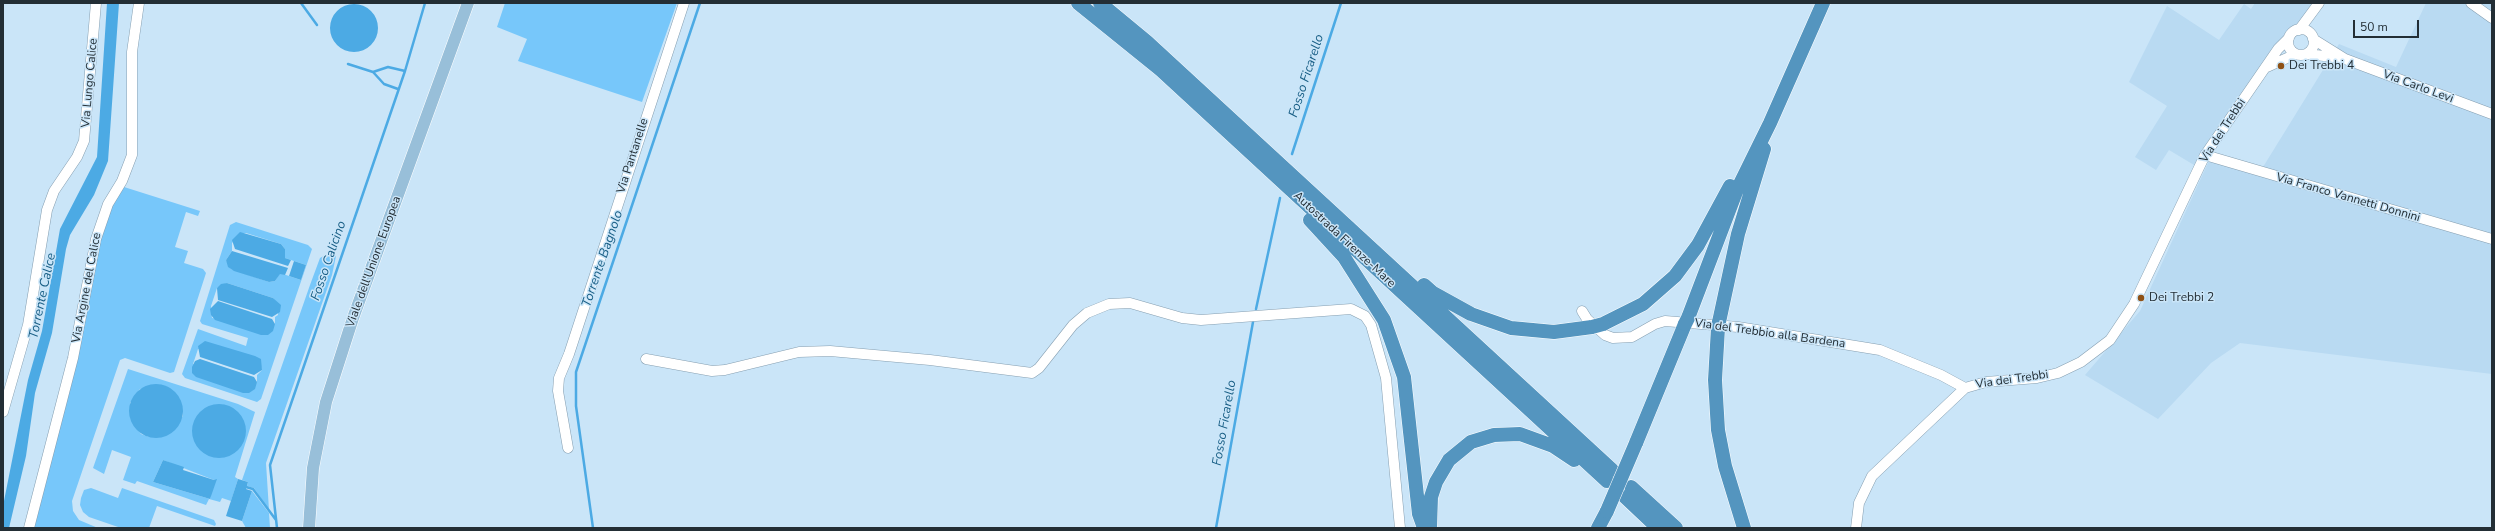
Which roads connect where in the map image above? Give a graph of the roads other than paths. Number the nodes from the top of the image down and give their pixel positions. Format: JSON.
{"nodes":[{"id":1,"x":96,"y":3,"type":"edge"},
{"id":2,"x":139,"y":3,"type":"edge"},
{"id":3,"x":468,"y":3,"type":"edge"},
{"id":4,"x":684,"y":3,"type":"edge"},
{"id":5,"x":1078,"y":3,"type":"edge"},
{"id":6,"x":1100,"y":3,"type":"edge"},
{"id":7,"x":1823,"y":3,"type":"edge"},
{"id":8,"x":2319,"y":3,"type":"edge"},
{"id":9,"x":2471,"y":3,"type":"edge"},
{"id":10,"x":2311,"y":12,"type":"junction"},
{"id":11,"x":2492,"y":18,"type":"edge"},
{"id":12,"x":2299,"y":30,"type":"junction"},
{"id":13,"x":2312,"y":37,"type":"junction"},
{"id":14,"x":2289,"y":38,"type":"junction"},
{"id":15,"x":2301,"y":54,"type":"junction"},
{"id":16,"x":2344,"y":59,"type":"junction"},
{"id":17,"x":2265,"y":68,"type":"junction"},
{"id":18,"x":2492,"y":114,"type":"edge"},
{"id":19,"x":1770,"y":123,"type":"junction"},
{"id":20,"x":2205,"y":155,"type":"junction"},
{"id":21,"x":1262,"y":164,"type":"junction"},
{"id":22,"x":1348,"y":224,"type":"junction"},
{"id":23,"x":2492,"y":239,"type":"edge"},
{"id":24,"x":1582,"y":311,"type":"dead end"},
{"id":25,"x":646,"y":360,"type":"dead end"},
{"id":26,"x":1965,"y":388,"type":"junction"},
{"id":27,"x":3,"y":412,"type":"edge"},
{"id":28,"x":568,"y":448,"type":"dead end"},
{"id":29,"x":1608,"y":479,"type":"junction"},
{"id":30,"x":1626,"y":496,"type":"junction"},
{"id":31,"x":29,"y":528,"type":"edge"},
{"id":32,"x":309,"y":528,"type":"edge"},
{"id":33,"x":1400,"y":528,"type":"edge"},
{"id":34,"x":1424,"y":528,"type":"edge"},
{"id":35,"x":1430,"y":528,"type":"edge"},
{"id":36,"x":1598,"y":528,"type":"edge"},
{"id":37,"x":1653,"y":528,"type":"edge"},
{"id":38,"x":1658,"y":528,"type":"edge"},
{"id":39,"x":1676,"y":528,"type":"edge"},
{"id":40,"x":1744,"y":528,"type":"edge"},
{"id":41,"x":1856,"y":528,"type":"edge"}],
"edges":[{"from":1,"to":27,"type":"street","name":"Via Lungo Calice"},
{"from":2,"to":31,"type":"street","name":"Via Argine del Calice"},
{"from":3,"to":32,"type":"main road","name":"Viale dell'Unione Europea"},
{"from":4,"to":28,"type":"street","name":"Via Pantanelle"},
{"from":5,"to":21,"type":"highway","name":"Autostrada Firenze-Mare"},
{"from":6,"to":22,"type":"highway","name":"Autostrada Firenze-Mare"},
{"from":7,"to":19,"type":"highway"},
{"from":8,"to":10,"type":"street"},
{"from":9,"to":11,"type":"street"},
{"from":10,"to":12,"type":"street"},
{"from":10,"to":13,"type":"street"},
{"from":12,"to":13,"type":"street"},
{"from":12,"to":14,"type":"street"},
{"from":13,"to":15,"type":"street"},
{"from":13,"to":16,"type":"street","name":"Via Carlo Levi"},
{"from":14,"to":15,"type":"street"},
{"from":14,"to":17,"type":"street","name":"Via dei Trebbi"},
{"from":15,"to":16,"type":"street","name":"Via Carlo Levi"},
{"from":15,"to":17,"type":"street"},
{"from":16,"to":18,"type":"street","name":"Via Carlo Levi"},
{"from":17,"to":20,"type":"street","name":"Via dei Trebbi"},
{"from":19,"to":22,"type":"highway"},
{"from":19,"to":36,"type":"highway","bridge":true},
{"from":19,"to":40,"type":"highway"},
{"from":20,"to":23,"type":"street","name":"Via Franco Vannetti Donnini"},
{"from":20,"to":26,"type":"street","name":"Via dei Trebbi"},
{"from":21,"to":29,"type":"highway","name":"Autostrada Firenze-Mare"},
{"from":21,"to":34,"type":"highway"},
{"from":22,"to":29,"type":"highway","name":"Autostrada Firenze-Mare"},
{"from":24,"to":26,"type":"street","name":"Via del Trebbio alla Bardena"},
{"from":25,"to":33,"type":"street"},
{"from":26,"to":41,"type":"street","name":"Via dei Trebbi"},
{"from":29,"to":35,"type":"highway"},
{"from":30,"to":37,"type":"highway"},
{"from":30,"to":38,"type":"highway"},
{"from":30,"to":39,"type":"highway"}]}
